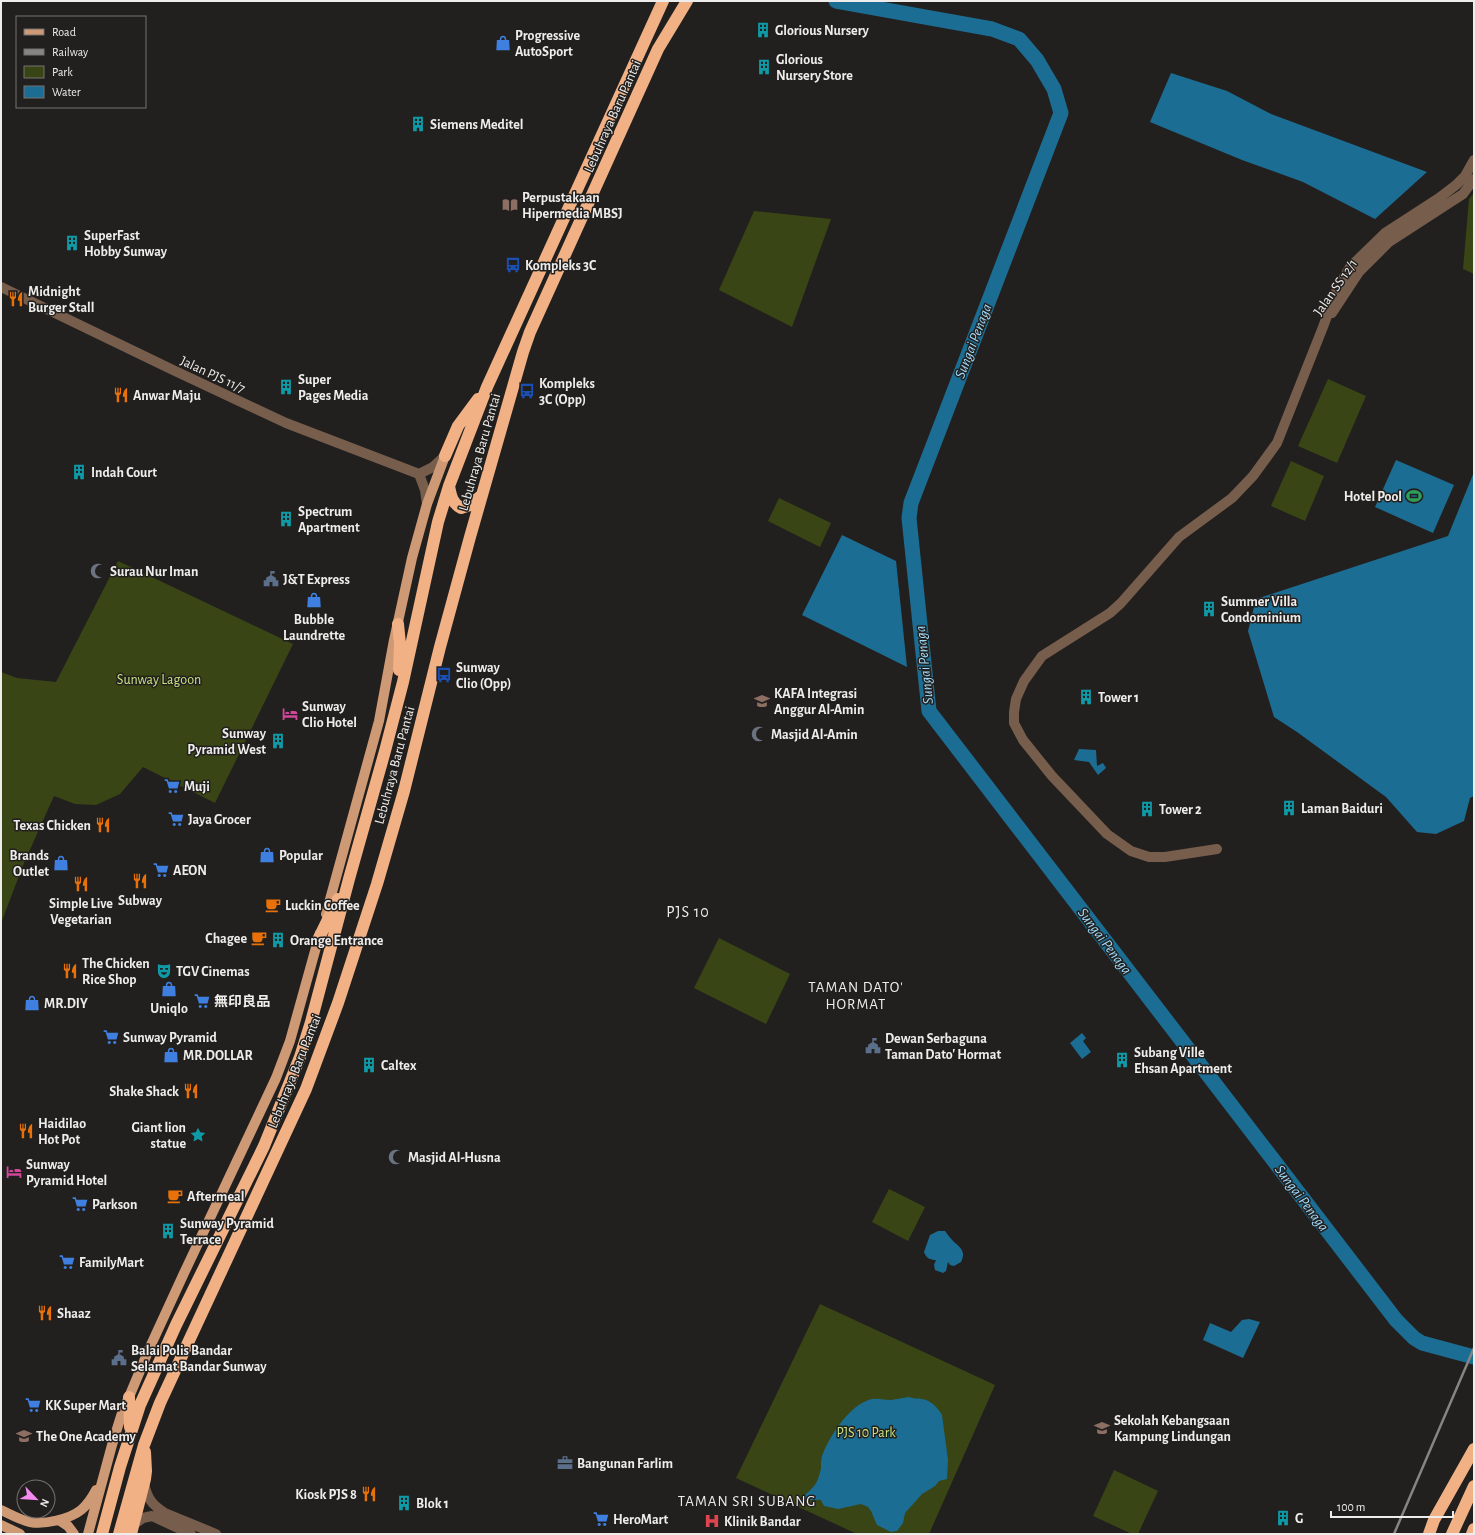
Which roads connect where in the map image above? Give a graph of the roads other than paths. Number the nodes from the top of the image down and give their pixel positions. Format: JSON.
{"nodes":[{"id":1,"x":663,"y":1,"type":"edge"},
{"id":2,"x":687,"y":1,"type":"edge"},
{"id":3,"x":1474,"y":160,"type":"edge"},
{"id":4,"x":1474,"y":179,"type":"edge"},
{"id":5,"x":1,"y":287,"type":"edge"},
{"id":6,"x":1323,"y":327,"type":"junction"},
{"id":7,"x":488,"y":387,"type":"junction"},
{"id":8,"x":445,"y":456,"type":"junction"},
{"id":9,"x":419,"y":474,"type":"junction"},
{"id":10,"x":449,"y":486,"type":"junction"},
{"id":11,"x":481,"y":496,"type":"junction"},
{"id":12,"x":427,"y":504,"type":"junction"},
{"id":13,"x":398,"y":624,"type":"junction"},
{"id":14,"x":403,"y":682,"type":"junction"},
{"id":15,"x":1217,"y":849,"type":"dead end"},
{"id":16,"x":349,"y":879,"type":"junction"},
{"id":17,"x":318,"y":940,"type":"junction"},
{"id":18,"x":129,"y":1397,"type":"junction"},
{"id":19,"x":130,"y":1434,"type":"junction"},
{"id":20,"x":144,"y":1445,"type":"junction"},
{"id":21,"x":1474,"y":1449,"type":"edge"},
{"id":22,"x":102,"y":1480,"type":"junction"},
{"id":23,"x":144,"y":1483,"type":"junction"},
{"id":24,"x":1474,"y":1486,"type":"edge"},
{"id":25,"x":1,"y":1510,"type":"edge"},
{"id":26,"x":59,"y":1520,"type":"junction"},
{"id":27,"x":1,"y":1525,"type":"edge"},
{"id":28,"x":133,"y":1529,"type":"edge"},
{"id":29,"x":1474,"y":1529,"type":"edge"},
{"id":30,"x":20,"y":1534,"type":"edge"},
{"id":31,"x":74,"y":1534,"type":"edge"},
{"id":32,"x":88,"y":1534,"type":"edge"},
{"id":33,"x":102,"y":1534,"type":"edge"},
{"id":34,"x":119,"y":1534,"type":"edge"},
{"id":35,"x":191,"y":1534,"type":"edge"},
{"id":36,"x":216,"y":1534,"type":"edge"},
{"id":37,"x":1429,"y":1534,"type":"edge"},
{"id":38,"x":1452,"y":1534,"type":"edge"},
{"id":39,"x":1472,"y":1534,"type":"edge"}],
"edges":[{"from":1,"to":7,"type":"highway","name":"Lebuhraya Baru Pantai"},
{"from":2,"to":11,"type":"highway","name":"Lebuhraya Baru Pantai"},
{"from":3,"to":6,"type":"street","name":"Jalan SS 12/1"},
{"from":4,"to":6,"type":"street","name":"Jalan SS 12/1"},
{"from":5,"to":9,"type":"street","name":"Jalan PJS 11/7"},
{"from":6,"to":15,"type":"street"},
{"from":7,"to":8,"type":"highway"},
{"from":7,"to":10,"type":"highway","name":"Lebuhraya Baru Pantai"},
{"from":8,"to":9,"type":"street"},
{"from":8,"to":12,"type":"main road"},
{"from":9,"to":12,"type":"street"},
{"from":10,"to":11,"type":"highway"},
{"from":10,"to":14,"type":"highway","name":"Lebuhraya Baru Pantai"},
{"from":11,"to":20,"type":"highway","name":"Lebuhraya Baru Pantai"},
{"from":12,"to":13,"type":"main road"},
{"from":13,"to":14,"type":"highway"},
{"from":13,"to":17,"type":"main road"},
{"from":14,"to":16,"type":"highway","name":"Lebuhraya Baru Pantai"},
{"from":16,"to":17,"type":"highway"},
{"from":16,"to":19,"type":"highway","name":"Lebuhraya Baru Pantai"},
{"from":17,"to":18,"type":"main road"},
{"from":18,"to":19,"type":"highway"},
{"from":18,"to":22,"type":"main road"},
{"from":19,"to":33,"type":"highway","name":"Lebuhraya Baru Pantai"},
{"from":20,"to":23,"type":"highway"},
{"from":20,"to":34,"type":"highway","name":"Lebuhraya Baru Pantai"},
{"from":21,"to":37,"type":"highway"},
{"from":22,"to":26,"type":"main road"},
{"from":22,"to":32,"type":"main road"},
{"from":23,"to":28,"type":"highway"},
{"from":23,"to":36,"type":"street"},
{"from":24,"to":38,"type":"highway"},
{"from":25,"to":26,"type":"main road"},
{"from":26,"to":31,"type":"main road"},
{"from":27,"to":30,"type":"main road"},
{"from":28,"to":35,"type":"street"},
{"from":29,"to":39,"type":"highway"}]}
